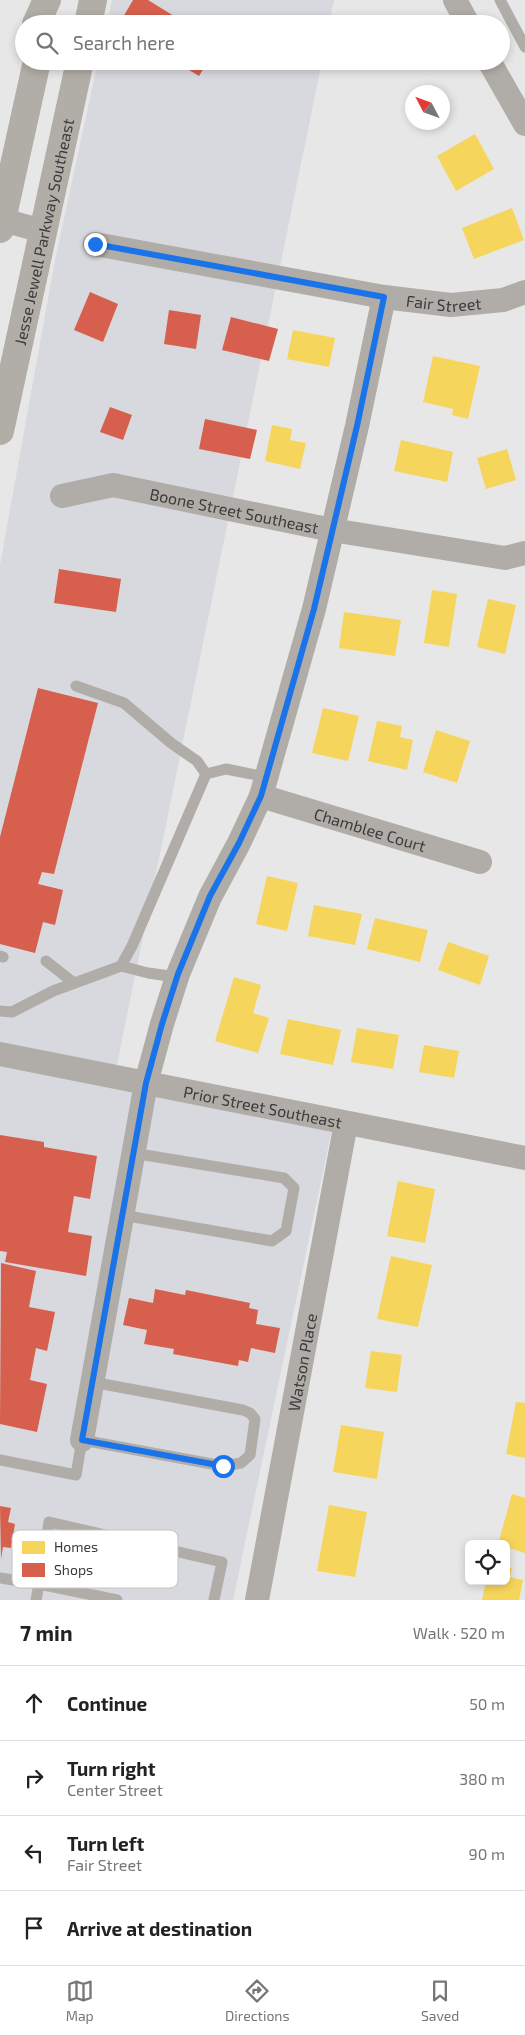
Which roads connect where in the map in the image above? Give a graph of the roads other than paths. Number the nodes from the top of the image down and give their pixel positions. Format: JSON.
{"nodes":[{"id":1,"x":47,"y":0,"type":"edge"},
{"id":2,"x":51,"y":0,"type":"edge"},
{"id":3,"x":93,"y":0,"type":"edge"},
{"id":4,"x":455,"y":0,"type":"edge"},
{"id":5,"x":500,"y":0,"type":"edge"},
{"id":6,"x":40,"y":15,"type":"edge"},
{"id":7,"x":47,"y":15,"type":"edge"},
{"id":8,"x":90,"y":15,"type":"edge"},
{"id":9,"x":463,"y":15,"type":"edge"},
{"id":10,"x":508,"y":15,"type":"edge"},
{"id":11,"x":510,"y":19,"type":"edge"},
{"id":12,"x":525,"y":47,"type":"edge"},
{"id":13,"x":19,"y":70,"type":"edge"},
{"id":14,"x":35,"y":70,"type":"edge"},
{"id":15,"x":78,"y":70,"type":"edge"},
{"id":16,"x":494,"y":70,"type":"edge"},
{"id":17,"x":525,"y":124,"type":"edge"},
{"id":18,"x":0,"y":144,"type":"edge"},
{"id":19,"x":1,"y":223,"type":"edge"},
{"id":20,"x":42,"y":231,"type":"junction"},
{"id":21,"x":95,"y":244,"type":"dead end"},
{"id":22,"x":525,"y":292,"type":"edge"},
{"id":23,"x":384,"y":297,"type":"junction"},
{"id":24,"x":0,"y":431,"type":"edge"},
{"id":25,"x":62,"y":496,"type":"dead end"},
{"id":26,"x":332,"y":530,"type":"junction"},
{"id":27,"x":525,"y":554,"type":"edge"},
{"id":28,"x":76,"y":686,"type":"dead end"},
{"id":29,"x":206,"y":774,"type":"junction"},
{"id":30,"x":263,"y":787,"type":"junction"},
{"id":31,"x":480,"y":862,"type":"dead end"},
{"id":32,"x":46,"y":961,"type":"dead end"},
{"id":33,"x":121,"y":966,"type":"junction"},
{"id":34,"x":177,"y":977,"type":"junction"},
{"id":35,"x":74,"y":983,"type":"junction"},
{"id":36,"x":0,"y":1011,"type":"edge"},
{"id":37,"x":0,"y":1054,"type":"edge"},
{"id":38,"x":146,"y":1083,"type":"junction"},
{"id":39,"x":346,"y":1122,"type":"junction"},
{"id":40,"x":133,"y":1153,"type":"junction"},
{"id":41,"x":525,"y":1158,"type":"edge"},
{"id":42,"x":122,"y":1215,"type":"junction"},
{"id":43,"x":92,"y":1382,"type":"junction"},
{"id":44,"x":82,"y":1440,"type":"junction"},
{"id":45,"x":0,"y":1460,"type":"edge"},
{"id":46,"x":48,"y":1530,"type":"edge"},
{"id":47,"x":84,"y":1530,"type":"edge"},
{"id":48,"x":178,"y":1552,"type":"edge"},
{"id":49,"x":58,"y":1588,"type":"edge"},
{"id":50,"x":117,"y":1600,"type":"edge"},
{"id":51,"x":214,"y":1600,"type":"edge"},
{"id":52,"x":257,"y":1600,"type":"edge"}],
"edges":[{"from":1,"to":6,"type":"main road"},
{"from":2,"to":7,"type":"main road"},
{"from":3,"to":8,"type":"main road"},
{"from":4,"to":9,"type":"street"},
{"from":5,"to":10,"type":"lane"},
{"from":11,"to":12,"type":"lane"},
{"from":13,"to":18,"type":"main road"},
{"from":14,"to":19,"type":"main road"},
{"from":15,"to":20,"type":"main road","name":"Jesse Jewell Parkway Southeast"},
{"from":16,"to":17,"type":"street"},
{"from":19,"to":20,"type":"street"},
{"from":20,"to":24,"type":"main road","name":"Jesse Jewell Parkway Southeast"},
{"from":21,"to":23,"type":"street","name":"Fair Street"},
{"from":22,"to":23,"type":"street","name":"Fair Street"},
{"from":23,"to":26,"type":"street"},
{"from":25,"to":26,"type":"street","name":"Boone Street Southeast"},
{"from":26,"to":27,"type":"street","name":"Boone Street Southeast"},
{"from":26,"to":30,"type":"street"},
{"from":28,"to":29,"type":"lane"},
{"from":29,"to":30,"type":"lane"},
{"from":29,"to":33,"type":"lane"},
{"from":30,"to":31,"type":"street","name":"Chamblee Court"},
{"from":30,"to":34,"type":"street"},
{"from":32,"to":35,"type":"lane"},
{"from":33,"to":34,"type":"lane"},
{"from":33,"to":35,"type":"lane"},
{"from":34,"to":38,"type":"street"},
{"from":35,"to":36,"type":"lane"},
{"from":37,"to":38,"type":"street","name":"Prior Street Southeast"},
{"from":38,"to":39,"type":"street","name":"Prior Street Southeast"},
{"from":38,"to":40,"type":"street"},
{"from":39,"to":41,"type":"street","name":"Prior Street Southeast"},
{"from":39,"to":52,"type":"street","name":"Watson Place"},
{"from":40,"to":42,"type":"street"},
{"from":40,"to":42,"type":"lane"},
{"from":42,"to":43,"type":"street"},
{"from":43,"to":44,"type":"street"},
{"from":43,"to":44,"type":"lane"},
{"from":44,"to":45,"type":"lane"},
{"from":46,"to":47,"type":"lane"},
{"from":48,"to":51,"type":"lane"},
{"from":49,"to":50,"type":"lane"}]}
